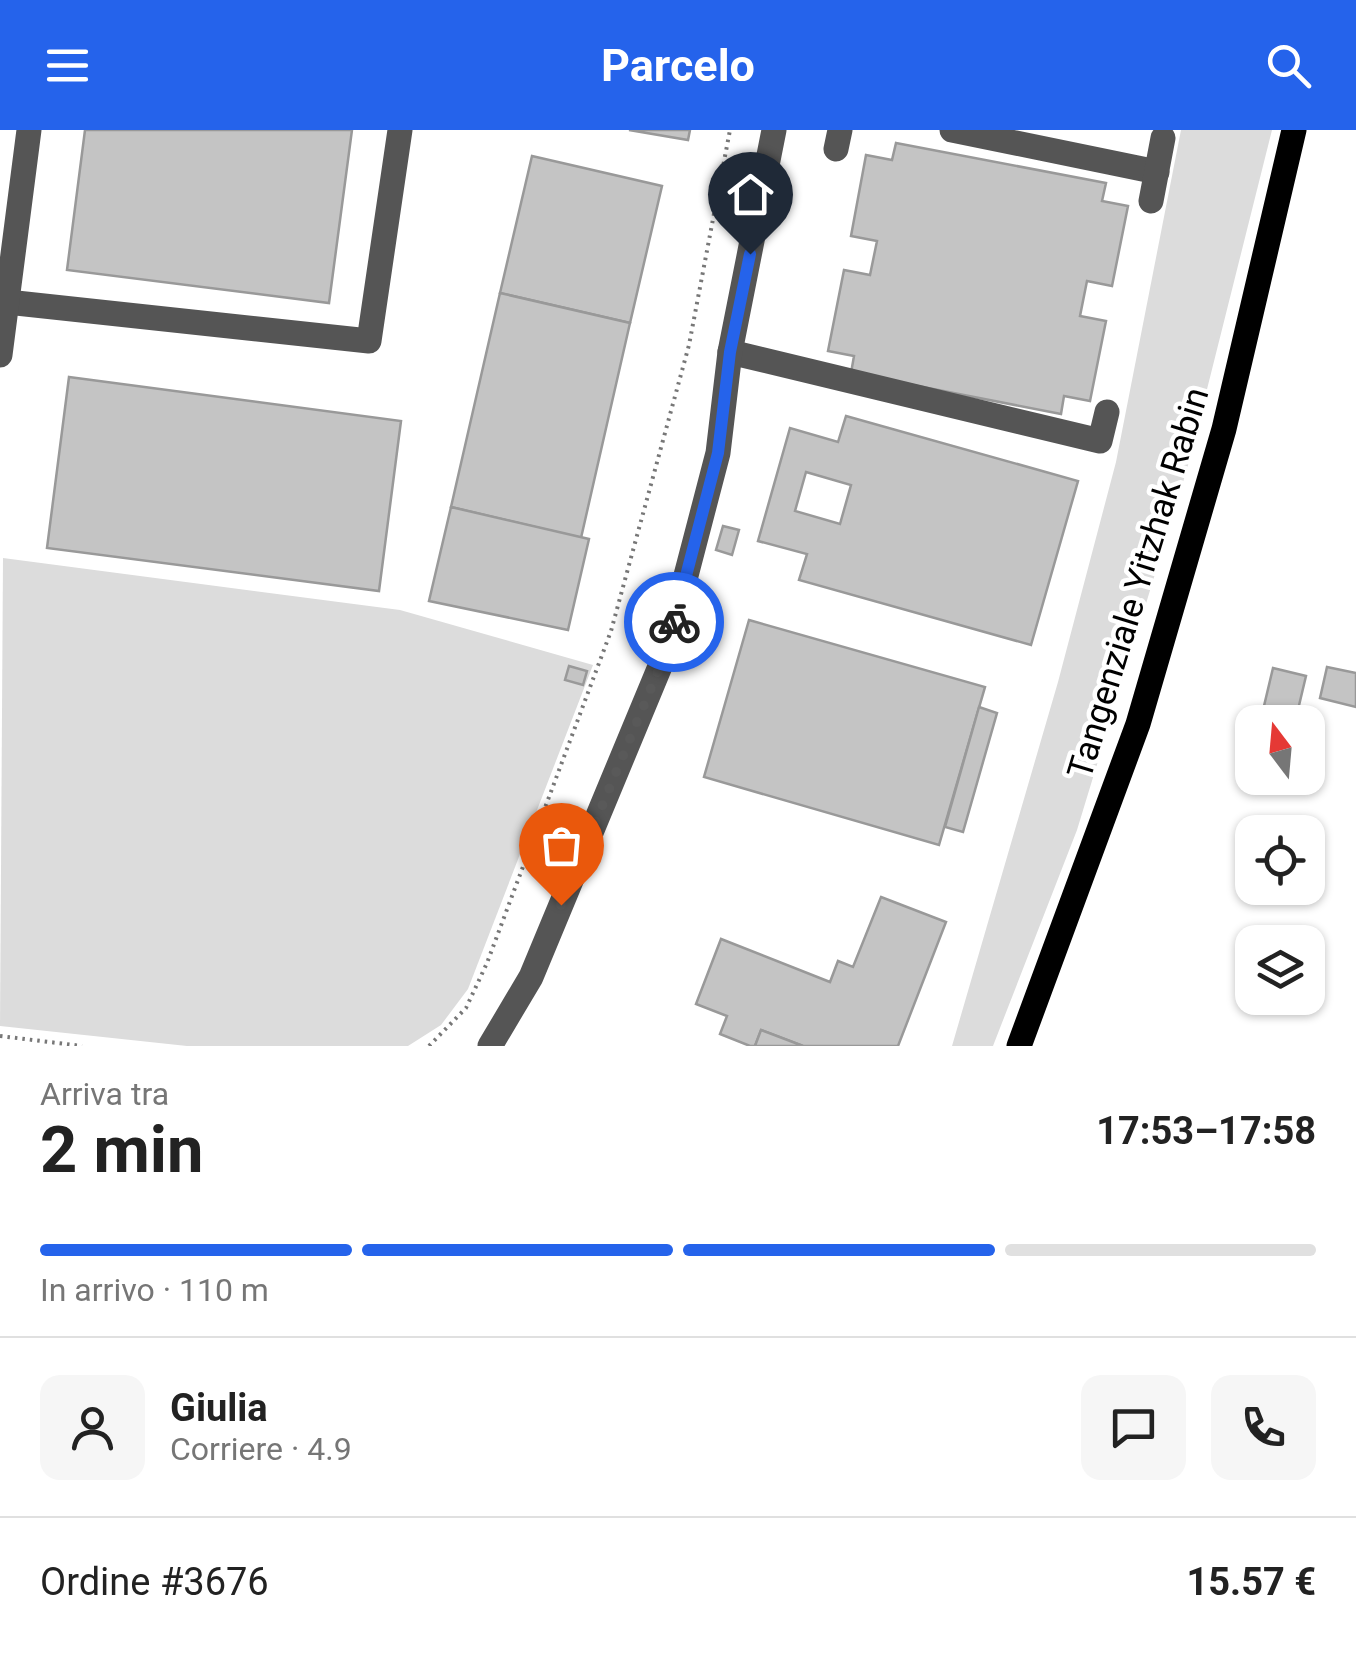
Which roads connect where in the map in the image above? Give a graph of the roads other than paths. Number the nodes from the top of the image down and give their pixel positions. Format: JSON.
{"nodes":[{"id":1,"x":30,"y":130,"type":"edge"},
{"id":2,"x":400,"y":130,"type":"edge"},
{"id":3,"x":774,"y":130,"type":"edge"},
{"id":4,"x":952,"y":130,"type":"edge"},
{"id":5,"x":1294,"y":130,"type":"edge"},
{"id":6,"x":1163,"y":138,"type":"dead end"},
{"id":7,"x":1157,"y":172,"type":"junction"},
{"id":8,"x":1151,"y":202,"type":"dead end"},
{"id":9,"x":7,"y":302,"type":"junction"},
{"id":10,"x":730,"y":352,"type":"junction"},
{"id":11,"x":0,"y":356,"type":"edge"},
{"id":12,"x":1107,"y":412,"type":"dead end"},
{"id":13,"x":490,"y":1046,"type":"edge"},
{"id":14,"x":1019,"y":1046,"type":"edge"}],
"edges":[{"from":1,"to":9,"type":"street"},
{"from":2,"to":9,"type":"street"},
{"from":3,"to":10,"type":"street"},
{"from":4,"to":7,"type":"street"},
{"from":5,"to":14,"type":"main road","name":"Tangenziale Yitzhak Rabin"},
{"from":6,"to":7,"type":"street"},
{"from":7,"to":8,"type":"street"},
{"from":9,"to":11,"type":"street"},
{"from":10,"to":12,"type":"street"},
{"from":10,"to":13,"type":"street"}]}
